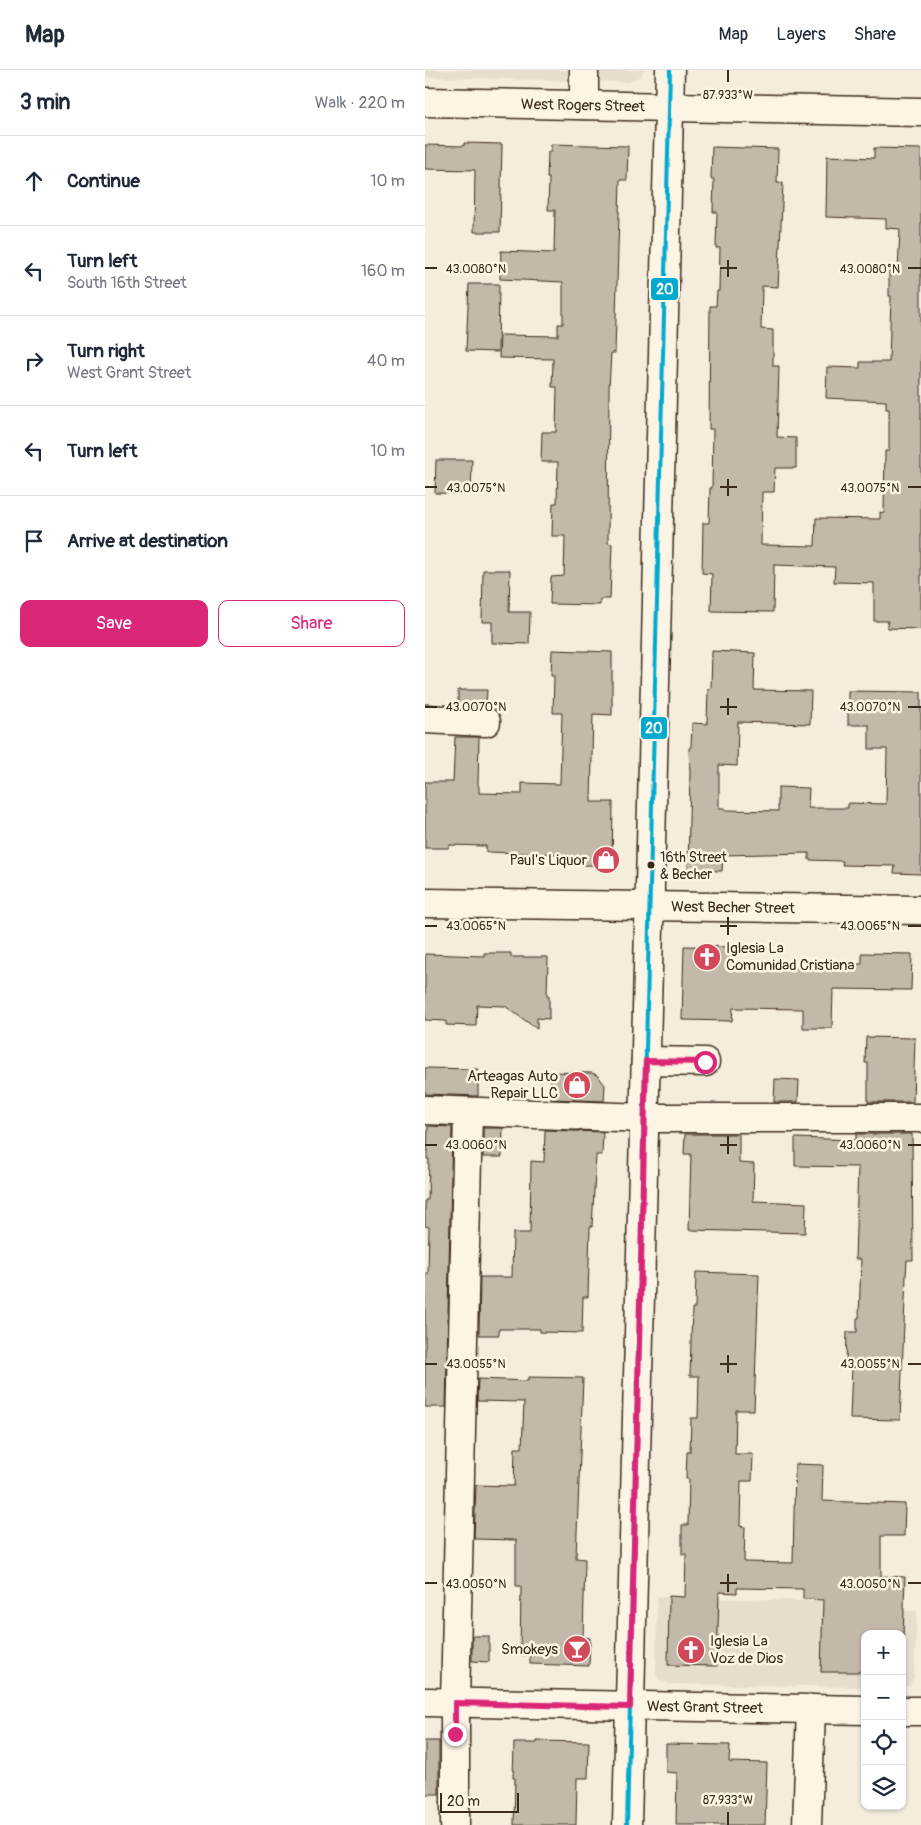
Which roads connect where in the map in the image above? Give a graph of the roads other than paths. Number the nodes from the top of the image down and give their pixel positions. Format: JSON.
{"nodes":[{"id":1,"x":584,"y":70,"type":"edge"},
{"id":2,"x":670,"y":70,"type":"edge"},
{"id":3,"x":425,"y":102,"type":"edge"},
{"id":4,"x":584,"y":105,"type":"junction"},
{"id":5,"x":670,"y":107,"type":"junction"},
{"id":6,"x":921,"y":112,"type":"edge"},
{"id":7,"x":425,"y":720,"type":"edge"},
{"id":8,"x":486,"y":722,"type":"dead end"},
{"id":9,"x":425,"y":903,"type":"edge"},
{"id":10,"x":650,"y":906,"type":"junction"},
{"id":11,"x":921,"y":910,"type":"edge"},
{"id":12,"x":646,"y":1061,"type":"junction"},
{"id":13,"x":705,"y":1062,"type":"dead end"},
{"id":14,"x":425,"y":1110,"type":"edge"},
{"id":15,"x":468,"y":1112,"type":"junction"},
{"id":16,"x":645,"y":1118,"type":"junction"},
{"id":17,"x":921,"y":1118,"type":"edge"},
{"id":18,"x":425,"y":1702,"type":"edge"},
{"id":19,"x":455,"y":1703,"type":"junction"},
{"id":20,"x":630,"y":1707,"type":"junction"},
{"id":21,"x":811,"y":1709,"type":"junction"},
{"id":22,"x":861,"y":1710,"type":"edge"},
{"id":23,"x":906,"y":1711,"type":"edge"},
{"id":24,"x":921,"y":1711,"type":"edge"},
{"id":25,"x":455,"y":1825,"type":"edge"},
{"id":26,"x":627,"y":1825,"type":"edge"},
{"id":27,"x":807,"y":1825,"type":"edge"}],
"edges":[{"from":1,"to":4,"type":"main road"},
{"from":2,"to":5,"type":"main road"},
{"from":3,"to":4,"type":"main road","name":"West Rogers Street"},
{"from":4,"to":5,"type":"main road","name":"West Rogers Street"},
{"from":5,"to":6,"type":"main road","name":"West Rogers Street"},
{"from":5,"to":10,"type":"main road"},
{"from":7,"to":8,"type":"main road"},
{"from":9,"to":10,"type":"main road","name":"West Becher Street"},
{"from":10,"to":11,"type":"main road","name":"West Becher Street"},
{"from":10,"to":12,"type":"main road"},
{"from":12,"to":13,"type":"main road"},
{"from":12,"to":16,"type":"main road"},
{"from":14,"to":15,"type":"main road"},
{"from":15,"to":16,"type":"main road"},
{"from":15,"to":19,"type":"main road"},
{"from":16,"to":17,"type":"main road"},
{"from":16,"to":20,"type":"main road"},
{"from":18,"to":19,"type":"main road","name":"West Grant Street"},
{"from":19,"to":20,"type":"main road","name":"West Grant Street"},
{"from":19,"to":25,"type":"main road"},
{"from":20,"to":21,"type":"main road","name":"West Grant Street"},
{"from":20,"to":26,"type":"main road"},
{"from":21,"to":22,"type":"main road","name":"West Grant Street"},
{"from":21,"to":27,"type":"main road"},
{"from":23,"to":24,"type":"main road"}]}
